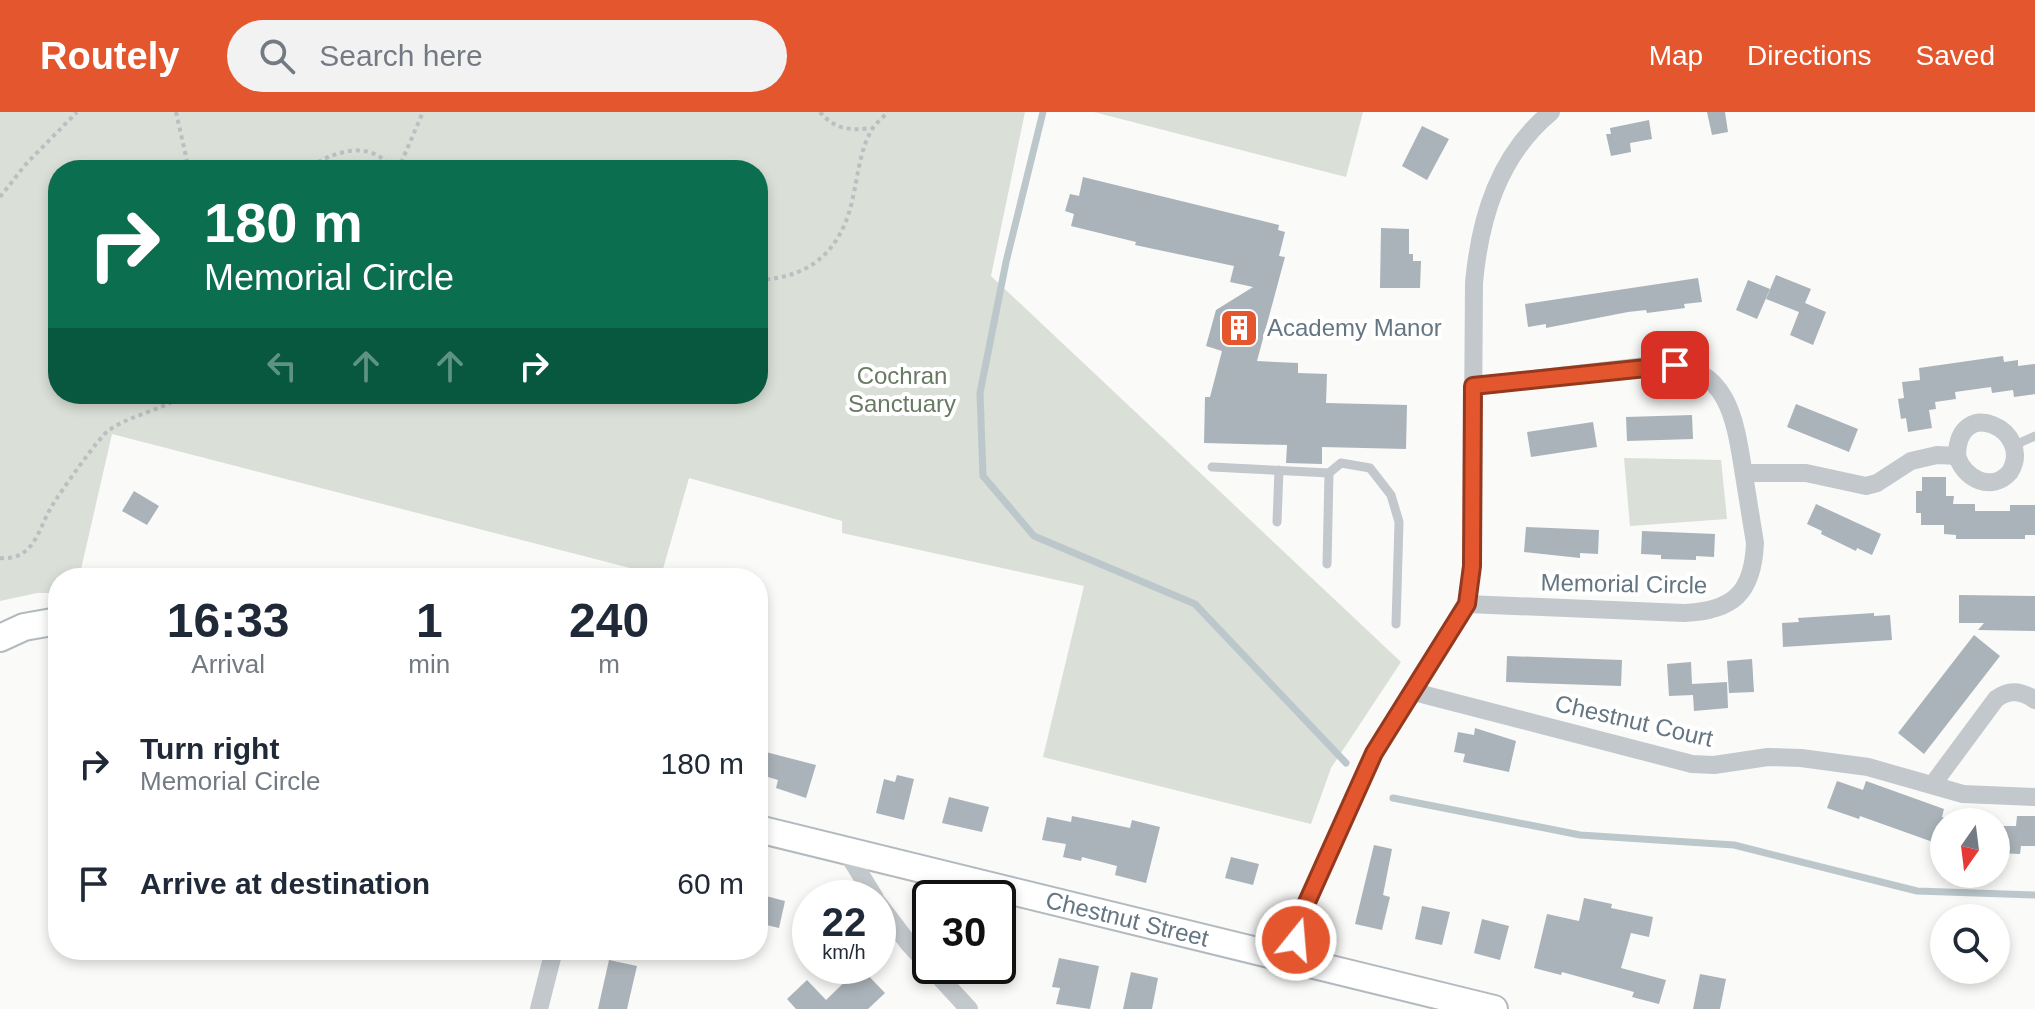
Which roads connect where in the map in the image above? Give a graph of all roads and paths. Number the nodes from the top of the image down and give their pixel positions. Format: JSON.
{"nodes":[{"id":1,"x":77,"y":112,"type":"edge"},
{"id":2,"x":176,"y":112,"type":"edge"},
{"id":3,"x":423,"y":112,"type":"edge"},
{"id":4,"x":820,"y":112,"type":"edge"},
{"id":5,"x":888,"y":112,"type":"edge"},
{"id":6,"x":1551,"y":112,"type":"edge"},
{"id":7,"x":872,"y":128,"type":"junction"},
{"id":8,"x":187,"y":160,"type":"edge"},
{"id":9,"x":323,"y":160,"type":"edge"},
{"id":10,"x":387,"y":160,"type":"edge"},
{"id":11,"x":401,"y":160,"type":"edge"},
{"id":12,"x":0,"y":197,"type":"edge"},
{"id":13,"x":768,"y":280,"type":"edge"},
{"id":14,"x":1473,"y":386,"type":"junction"},
{"id":15,"x":169,"y":404,"type":"edge"},
{"id":16,"x":2035,"y":436,"type":"edge"},
{"id":17,"x":2017,"y":444,"type":"junction"},
{"id":18,"x":1957,"y":456,"type":"junction"},
{"id":19,"x":1212,"y":467,"type":"dead end"},
{"id":20,"x":1279,"y":470,"type":"junction"},
{"id":21,"x":1329,"y":473,"type":"junction"},
{"id":22,"x":1744,"y":473,"type":"junction"},
{"id":23,"x":1277,"y":522,"type":"dead end"},
{"id":24,"x":0,"y":558,"type":"edge"},
{"id":25,"x":1327,"y":564,"type":"dead end"},
{"id":26,"x":1467,"y":604,"type":"junction"},
{"id":27,"x":48,"y":623,"type":"edge"},
{"id":28,"x":1396,"y":624,"type":"dead end"},
{"id":29,"x":0,"y":638,"type":"edge"},
{"id":30,"x":1414,"y":692,"type":"junction"},
{"id":31,"x":2035,"y":700,"type":"edge"},
{"id":32,"x":1933,"y":784,"type":"junction"},
{"id":33,"x":2035,"y":797,"type":"edge"},
{"id":34,"x":768,"y":832,"type":"edge"},
{"id":35,"x":846,"y":851,"type":"junction"},
{"id":36,"x":864,"y":880,"type":"edge"},
{"id":37,"x":896,"y":927,"type":"edge"},
{"id":38,"x":1291,"y":959,"type":"junction"},
{"id":39,"x":551,"y":960,"type":"edge"},
{"id":40,"x":1418,"y":1000,"type":"edge"},
{"id":41,"x":539,"y":1009,"type":"edge"},
{"id":42,"x":969,"y":1009,"type":"edge"},
{"id":43,"x":1494,"y":1009,"type":"edge"}],
"edges":[{"from":1,"to":12,"type":"path"},
{"from":2,"to":8,"type":"path"},
{"from":3,"to":11,"type":"path"},
{"from":4,"to":7,"type":"path"},
{"from":5,"to":7,"type":"path"},
{"from":6,"to":14,"type":"street"},
{"from":7,"to":13,"type":"path"},
{"from":9,"to":10,"type":"path"},
{"from":14,"to":22,"type":"street","name":"Memorial Circle"},
{"from":14,"to":26,"type":"street"},
{"from":15,"to":24,"type":"path"},
{"from":16,"to":17,"type":"lane"},
{"from":17,"to":18,"type":"street"},
{"from":17,"to":18,"type":"street"},
{"from":18,"to":22,"type":"street"},
{"from":19,"to":20,"type":"lane"},
{"from":20,"to":21,"type":"lane"},
{"from":20,"to":23,"type":"lane"},
{"from":21,"to":25,"type":"lane"},
{"from":21,"to":28,"type":"lane"},
{"from":22,"to":26,"type":"street","name":"Memorial Circle"},
{"from":26,"to":30,"type":"street"},
{"from":27,"to":29,"type":"street"},
{"from":30,"to":32,"type":"street","name":"Chestnut Court"},
{"from":30,"to":38,"type":"street"},
{"from":31,"to":32,"type":"street"},
{"from":32,"to":33,"type":"street","name":"Chestnut Court"},
{"from":34,"to":35,"type":"street","name":"Chestnut Street"},
{"from":35,"to":36,"type":"street"},
{"from":35,"to":38,"type":"street","name":"Chestnut Street"},
{"from":37,"to":42,"type":"street"},
{"from":38,"to":40,"type":"street","name":"Chestnut Street"},
{"from":39,"to":41,"type":"street"},
{"from":40,"to":43,"type":"street","name":"Chestnut Street"}]}
